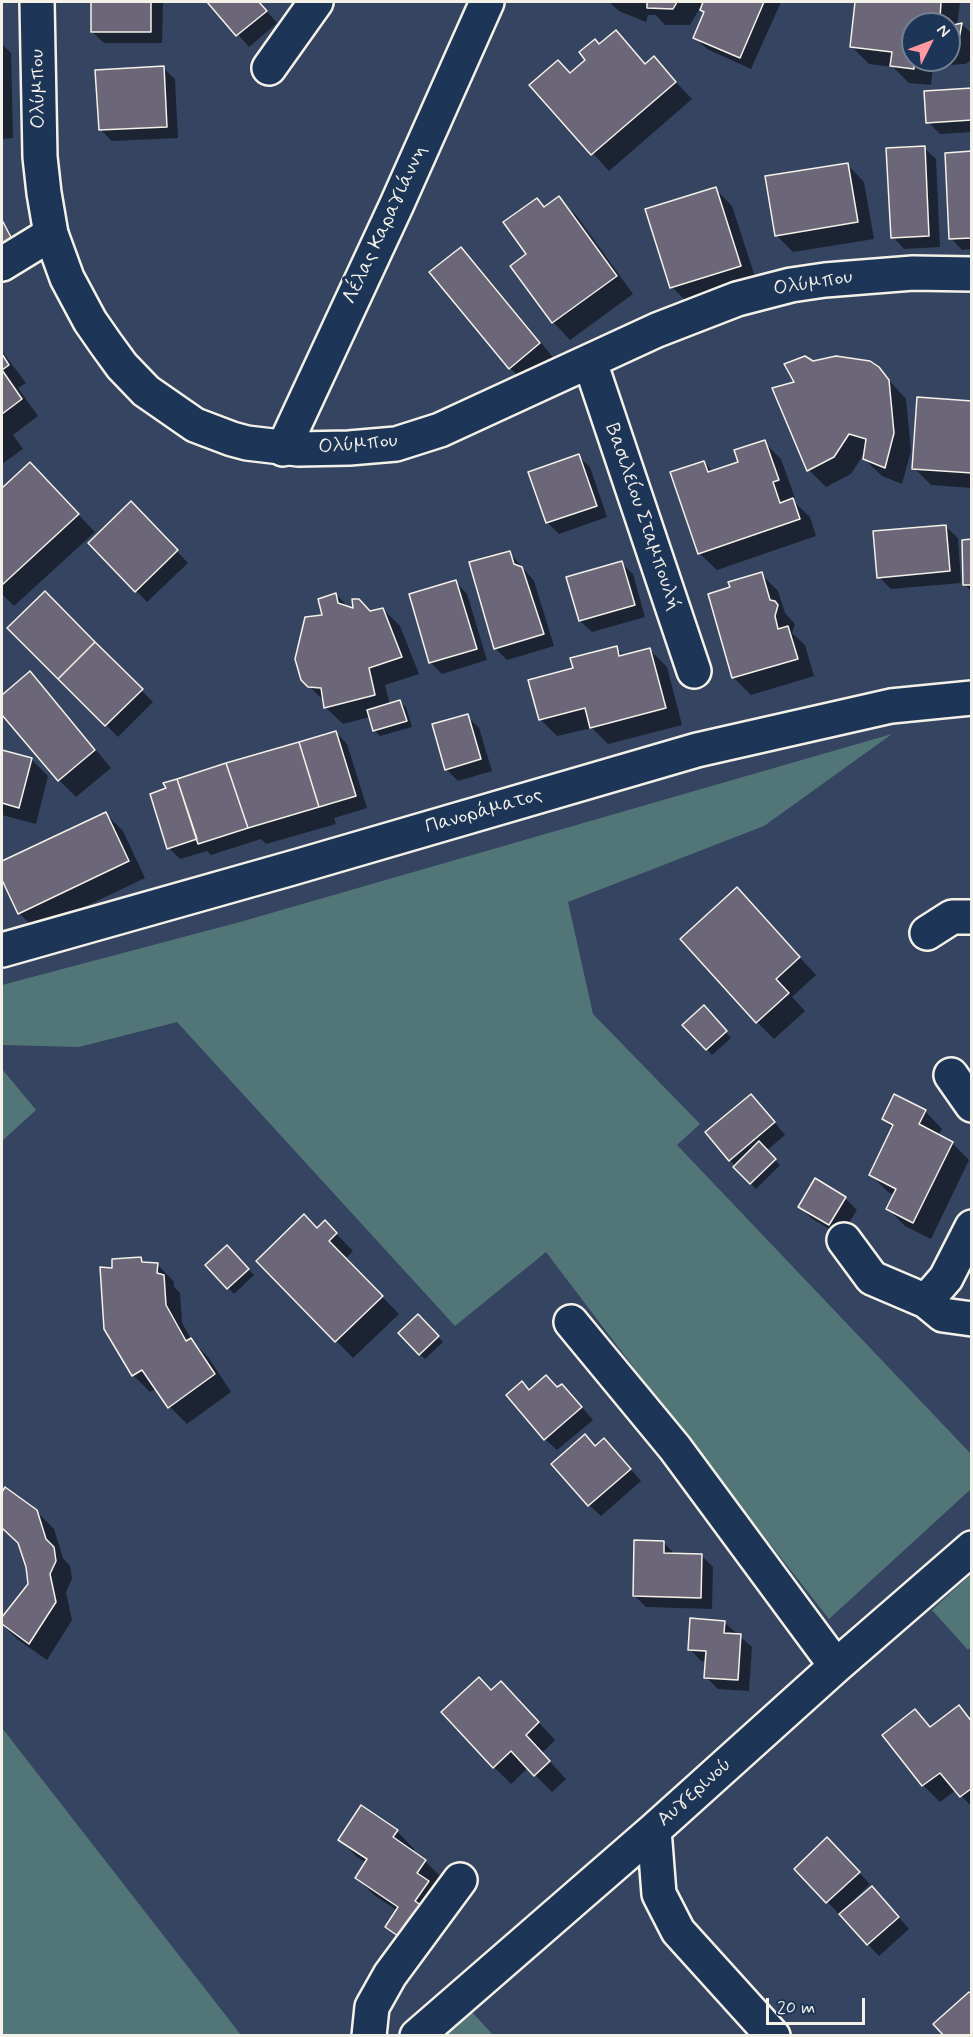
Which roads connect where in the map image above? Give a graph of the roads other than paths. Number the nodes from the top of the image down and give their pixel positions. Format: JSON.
{"nodes":[{"id":1,"x":37,"y":2,"type":"edge"},
{"id":2,"x":316,"y":2,"type":"edge"},
{"id":3,"x":487,"y":2,"type":"edge"},
{"id":4,"x":269,"y":69,"type":"dead end"},
{"id":5,"x":51,"y":234,"type":"junction"},
{"id":6,"x":2,"y":264,"type":"edge"},
{"id":7,"x":972,"y":274,"type":"edge"},
{"id":8,"x":590,"y":362,"type":"junction"},
{"id":9,"x":283,"y":448,"type":"junction"},
{"id":10,"x":694,"y":671,"type":"dead end"},
{"id":11,"x":972,"y":698,"type":"edge"},
{"id":12,"x":972,"y":917,"type":"edge"},
{"id":13,"x":927,"y":933,"type":"dead end"},
{"id":14,"x":2,"y":950,"type":"edge"},
{"id":15,"x":951,"y":1075,"type":"dead end"},
{"id":16,"x":972,"y":1105,"type":"edge"},
{"id":17,"x":972,"y":1227,"type":"edge"},
{"id":18,"x":844,"y":1240,"type":"dead end"},
{"id":19,"x":926,"y":1301,"type":"junction"},
{"id":20,"x":972,"y":1318,"type":"edge"},
{"id":21,"x":571,"y":1322,"type":"dead end"},
{"id":22,"x":972,"y":1548,"type":"edge"},
{"id":23,"x":836,"y":1666,"type":"junction"},
{"id":24,"x":654,"y":1830,"type":"junction"},
{"id":25,"x":460,"y":1880,"type":"dead end"},
{"id":26,"x":369,"y":2036,"type":"edge"},
{"id":27,"x":417,"y":2036,"type":"edge"},
{"id":28,"x":773,"y":2036,"type":"edge"}],
"edges":[{"from":1,"to":5,"type":"street","name":"Ολύμπου"},
{"from":2,"to":4,"type":"street"},
{"from":3,"to":9,"type":"street","name":"Λέλας Καραγιάννη"},
{"from":5,"to":6,"type":"street"},
{"from":5,"to":9,"type":"street","name":"Ολύμπου"},
{"from":7,"to":8,"type":"street","name":"Ολύμπου"},
{"from":8,"to":9,"type":"street","name":"Ολύμπου"},
{"from":8,"to":10,"type":"street","name":"Βασιλείου Σταμπουλή"},
{"from":11,"to":14,"type":"street","name":"Πανοράματος"},
{"from":12,"to":13,"type":"street"},
{"from":15,"to":16,"type":"street"},
{"from":17,"to":19,"type":"street"},
{"from":18,"to":19,"type":"street"},
{"from":19,"to":20,"type":"street"},
{"from":21,"to":23,"type":"street"},
{"from":22,"to":23,"type":"street","name":"Αυγερινού"},
{"from":23,"to":24,"type":"street","name":"Αυγερινού"},
{"from":24,"to":27,"type":"street","name":"Αυγερινού"},
{"from":24,"to":28,"type":"street"},
{"from":25,"to":26,"type":"street"}]}
